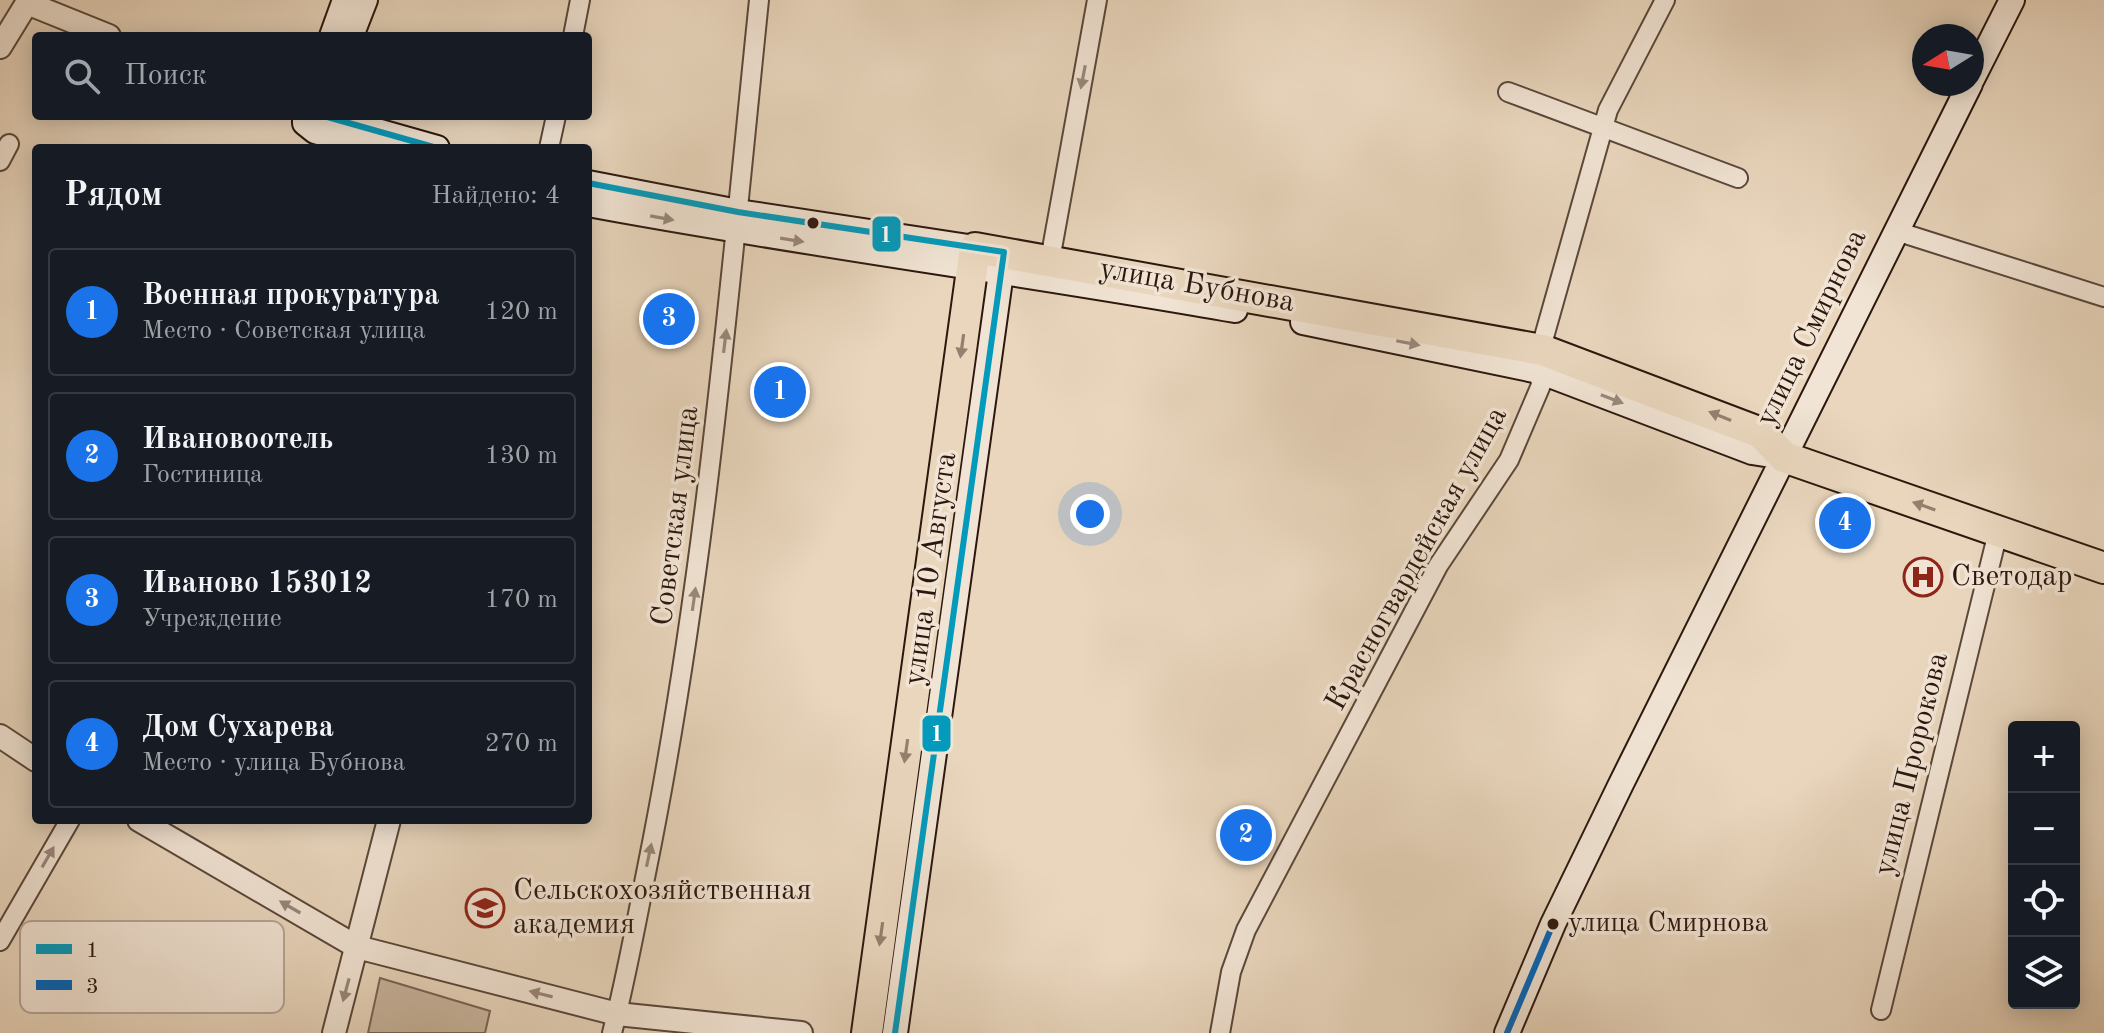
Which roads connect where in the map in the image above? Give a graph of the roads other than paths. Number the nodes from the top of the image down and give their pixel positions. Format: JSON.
{"nodes":[{"id":1,"x":345,"y":0,"type":"edge"},
{"id":2,"x":365,"y":0,"type":"edge"},
{"id":3,"x":580,"y":0,"type":"edge"},
{"id":4,"x":759,"y":0,"type":"edge"},
{"id":5,"x":1097,"y":0,"type":"edge"},
{"id":6,"x":1665,"y":0,"type":"edge"},
{"id":7,"x":2012,"y":0,"type":"edge"},
{"id":8,"x":24,"y":2,"type":"edge"},
{"id":9,"x":99,"y":32,"type":"edge"},
{"id":10,"x":333,"y":32,"type":"edge"},
{"id":11,"x":353,"y":32,"type":"edge"},
{"id":12,"x":574,"y":32,"type":"edge"},
{"id":13,"x":0,"y":47,"type":"edge"},
{"id":14,"x":1984,"y":56,"type":"edge"},
{"id":15,"x":1508,"y":92,"type":"dead end"},
{"id":16,"x":1964,"y":96,"type":"edge"},
{"id":17,"x":555,"y":120,"type":"edge"},
{"id":18,"x":315,"y":125,"type":"edge"},
{"id":19,"x":1603,"y":127,"type":"junction"},
{"id":20,"x":362,"y":144,"type":"edge"},
{"id":21,"x":416,"y":144,"type":"edge"},
{"id":22,"x":550,"y":144,"type":"edge"},
{"id":23,"x":1738,"y":178,"type":"dead end"},
{"id":24,"x":592,"y":184,"type":"edge"},
{"id":25,"x":592,"y":204,"type":"edge"},
{"id":26,"x":737,"y":222,"type":"junction"},
{"id":27,"x":1896,"y":231,"type":"junction"},
{"id":28,"x":988,"y":260,"type":"junction"},
{"id":29,"x":1050,"y":260,"type":"junction"},
{"id":30,"x":2104,"y":297,"type":"edge"},
{"id":31,"x":1540,"y":360,"type":"junction"},
{"id":32,"x":1784,"y":457,"type":"junction"},
{"id":33,"x":1998,"y":532,"type":"junction"},
{"id":34,"x":2104,"y":568,"type":"edge"},
{"id":35,"x":930,"y":678,"type":"junction"},
{"id":36,"x":0,"y":736,"type":"edge"},
{"id":37,"x":32,"y":757,"type":"edge"},
{"id":38,"x":68,"y":824,"type":"edge"},
{"id":39,"x":146,"y":824,"type":"edge"},
{"id":40,"x":388,"y":824,"type":"edge"},
{"id":41,"x":0,"y":941,"type":"edge"},
{"id":42,"x":357,"y":947,"type":"junction"},
{"id":43,"x":1881,"y":1010,"type":"dead end"},
{"id":44,"x":614,"y":1023,"type":"edge"},
{"id":45,"x":334,"y":1033,"type":"edge"},
{"id":46,"x":801,"y":1033,"type":"edge"},
{"id":47,"x":867,"y":1033,"type":"edge"},
{"id":48,"x":895,"y":1033,"type":"edge"},
{"id":49,"x":1220,"y":1033,"type":"edge"},
{"id":50,"x":1507,"y":1033,"type":"edge"}],
"edges":[{"from":1,"to":10,"type":"main road"},
{"from":2,"to":11,"type":"main road"},
{"from":3,"to":12,"type":"street"},
{"from":4,"to":26,"type":"street","name":"Советская улица"},
{"from":5,"to":29,"type":"street","one_way":true},
{"from":6,"to":19,"type":"street","name":"Красногвардейская улица"},
{"from":7,"to":14,"type":"main road","name":"улица Смирнова"},
{"from":8,"to":9,"type":"street"},
{"from":8,"to":13,"type":"street"},
{"from":15,"to":19,"type":"street"},
{"from":16,"to":27,"type":"main road","name":"улица Смирнова"},
{"from":17,"to":22,"type":"street"},
{"from":18,"to":20,"type":"main road"},
{"from":18,"to":21,"type":"main road"},
{"from":19,"to":23,"type":"street"},
{"from":19,"to":31,"type":"street","name":"Красногвардейская улица"},
{"from":24,"to":26,"type":"main road","name":"улица Бубнова"},
{"from":25,"to":26,"type":"main road","name":"улица Бубнова","one_way":true},
{"from":26,"to":28,"type":"main road","name":"улица Бубнова"},
{"from":44,"to":26,"type":"street","name":"Советская улица","one_way":true},
{"from":27,"to":30,"type":"street"},
{"from":27,"to":32,"type":"main road","name":"улица Смирнова"},
{"from":28,"to":29,"type":"highway","name":"улица Бубнова"},
{"from":28,"to":31,"type":"main road","name":"улица Бубнова","one_way":true},
{"from":28,"to":35,"type":"highway","name":"улица 10 Августа"},
{"from":29,"to":31,"type":"highway","name":"улица Бубнова"},
{"from":31,"to":32,"type":"highway","name":"улица Бубнова"},
{"from":31,"to":49,"type":"street","name":"Красногвардейская улица"},
{"from":33,"to":32,"type":"highway","name":"улица Бубнова","one_way":true},
{"from":32,"to":50,"type":"main road","name":"улица Смирнова"},
{"from":33,"to":34,"type":"highway","name":"улица Бубнова"},
{"from":33,"to":43,"type":"street","name":"улица Пророкова"},
{"from":35,"to":47,"type":"highway","name":"улица 10 Августа","one_way":true},
{"from":35,"to":48,"type":"main road","name":"улица 10 Августа"},
{"from":36,"to":37,"type":"street"},
{"from":41,"to":38,"type":"street","one_way":true},
{"from":42,"to":39,"type":"street","one_way":true},
{"from":40,"to":42,"type":"street"},
{"from":44,"to":42,"type":"street","one_way":true},
{"from":42,"to":45,"type":"street","one_way":true},
{"from":44,"to":46,"type":"street"}]}
